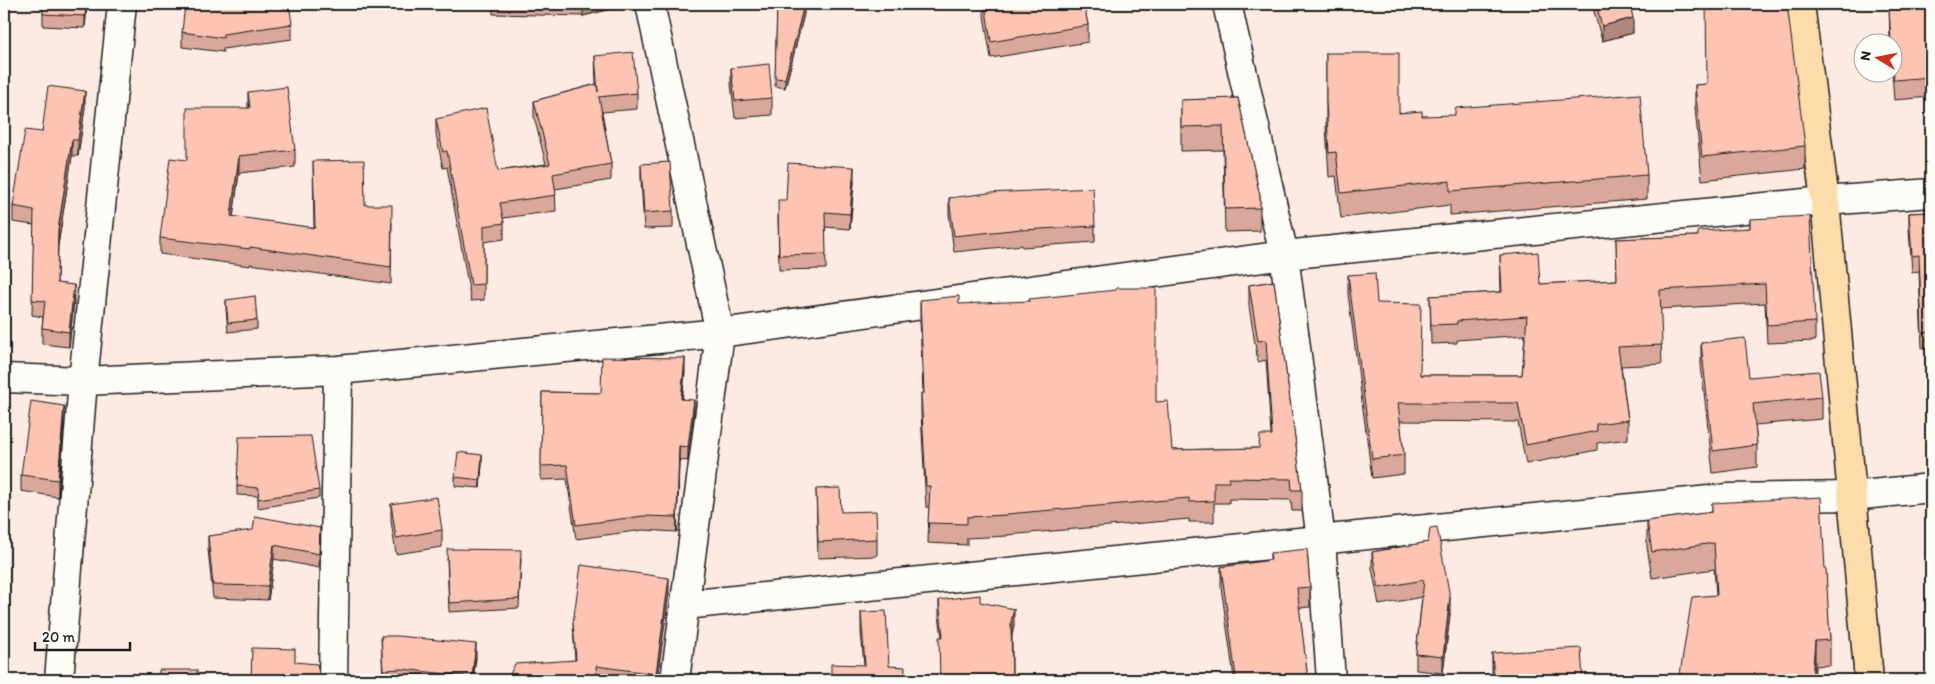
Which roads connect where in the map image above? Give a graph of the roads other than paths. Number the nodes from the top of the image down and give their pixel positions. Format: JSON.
{"nodes":[{"id":1,"x":122,"y":4,"type":"edge"},
{"id":2,"x":650,"y":4,"type":"edge"},
{"id":3,"x":1227,"y":4,"type":"edge"},
{"id":4,"x":1800,"y":4,"type":"edge"},
{"id":5,"x":1931,"y":193,"type":"edge"},
{"id":6,"x":1825,"y":201,"type":"junction"},
{"id":7,"x":1284,"y":255,"type":"junction"},
{"id":8,"x":720,"y":333,"type":"junction"},
{"id":9,"x":338,"y":370,"type":"junction"},
{"id":10,"x":4,"y":378,"type":"edge"},
{"id":11,"x":83,"y":381,"type":"junction"},
{"id":12,"x":1931,"y":488,"type":"edge"},
{"id":13,"x":1852,"y":496,"type":"junction"},
{"id":14,"x":1321,"y":540,"type":"junction"},
{"id":15,"x":685,"y":605,"type":"junction"},
{"id":16,"x":59,"y":680,"type":"edge"},
{"id":17,"x":333,"y":680,"type":"edge"},
{"id":18,"x":675,"y":680,"type":"edge"},
{"id":19,"x":1331,"y":680,"type":"edge"},
{"id":20,"x":1869,"y":680,"type":"edge"}],
"edges":[{"from":1,"to":11,"type":"street"},
{"from":2,"to":8,"type":"street"},
{"from":3,"to":7,"type":"street"},
{"from":4,"to":6,"type":"main road"},
{"from":5,"to":6,"type":"street"},
{"from":6,"to":7,"type":"street"},
{"from":6,"to":13,"type":"main road"},
{"from":7,"to":8,"type":"street"},
{"from":7,"to":14,"type":"street"},
{"from":8,"to":9,"type":"street"},
{"from":8,"to":15,"type":"street"},
{"from":9,"to":11,"type":"street"},
{"from":9,"to":17,"type":"street"},
{"from":10,"to":11,"type":"street"},
{"from":11,"to":16,"type":"street"},
{"from":12,"to":13,"type":"street"},
{"from":13,"to":14,"type":"street"},
{"from":13,"to":20,"type":"main road"},
{"from":14,"to":15,"type":"street"},
{"from":14,"to":19,"type":"street"},
{"from":15,"to":18,"type":"street"}]}
